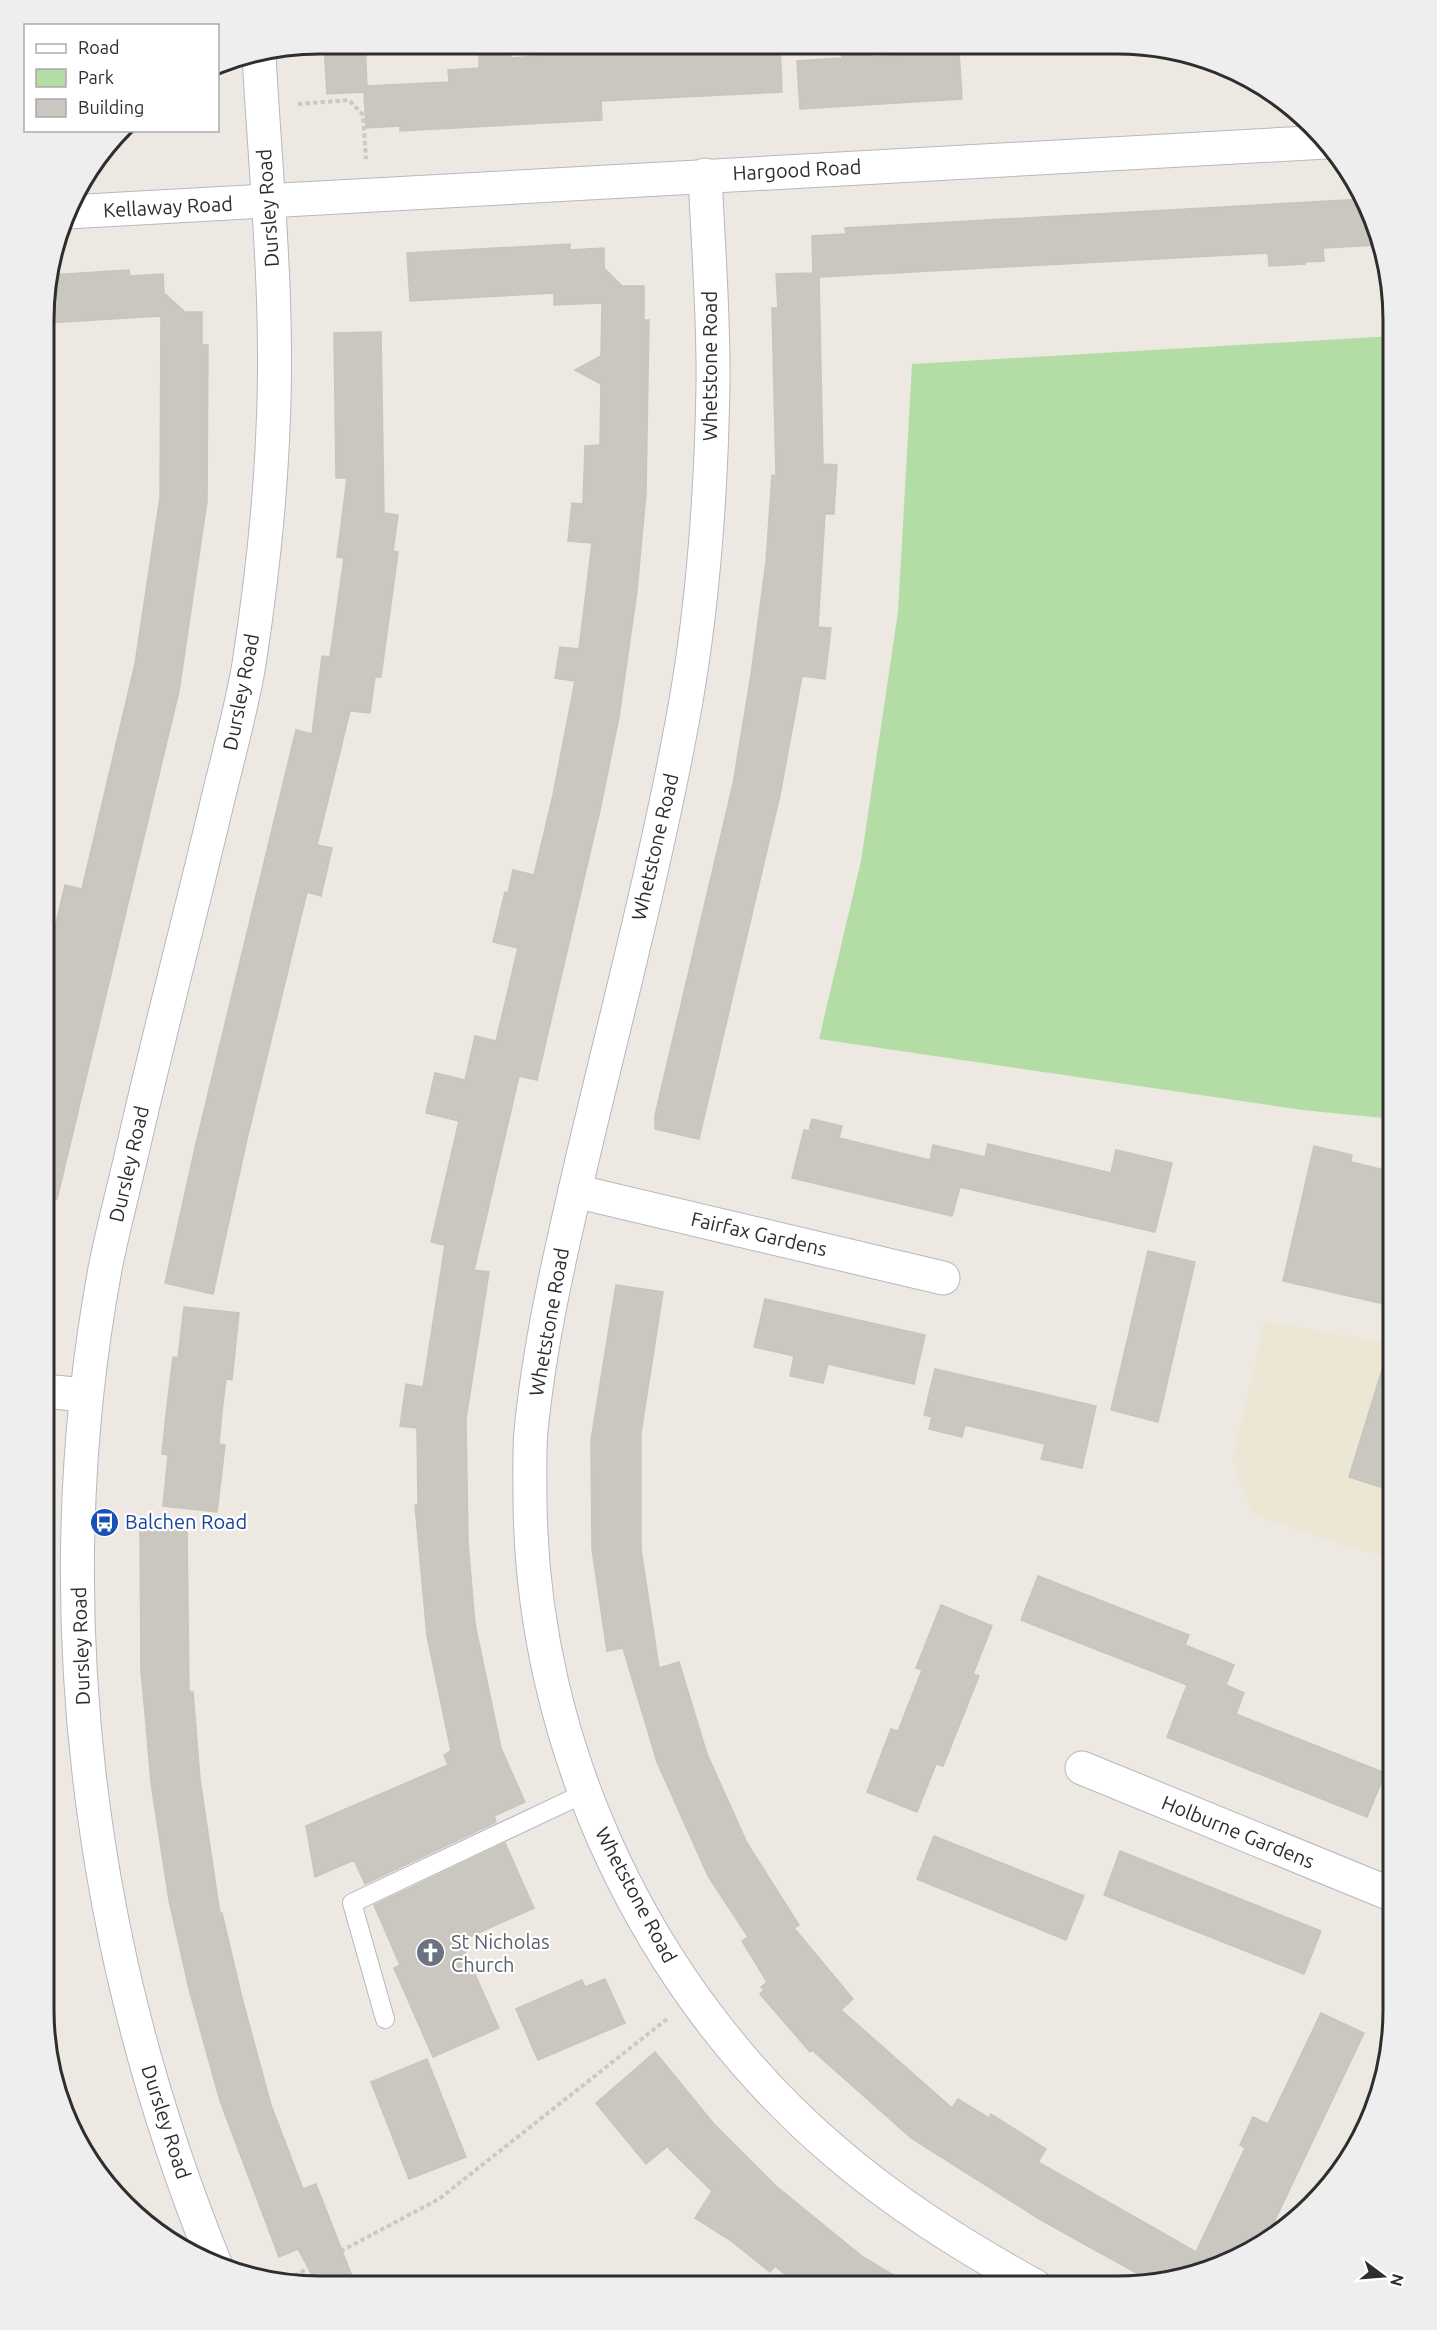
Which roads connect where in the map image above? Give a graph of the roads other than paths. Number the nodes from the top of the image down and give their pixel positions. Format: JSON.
{"nodes":[{"id":1,"x":259,"y":61,"type":"edge"},
{"id":2,"x":1309,"y":136,"type":"edge"},
{"id":3,"x":705,"y":175,"type":"junction"},
{"id":4,"x":268,"y":201,"type":"junction"},
{"id":5,"x":77,"y":212,"type":"edge"},
{"id":6,"x":575,"y":1191,"type":"junction"},
{"id":7,"x":943,"y":1278,"type":"dead end"},
{"id":8,"x":54,"y":1392,"type":"edge"},
{"id":9,"x":85,"y":1395,"type":"junction"},
{"id":10,"x":1082,"y":1768,"type":"dead end"},
{"id":11,"x":585,"y":1793,"type":"junction"},
{"id":12,"x":1383,"y":1891,"type":"edge"},
{"id":13,"x":385,"y":2019,"type":"dead end"},
{"id":14,"x":211,"y":2253,"type":"edge"},
{"id":15,"x":1017,"y":2276,"type":"edge"}],
"edges":[{"from":1,"to":4,"type":"street","name":"Dursley Road"},
{"from":2,"to":3,"type":"street","name":"Hargood Road"},
{"from":3,"to":4,"type":"street","name":"Hargood Road"},
{"from":3,"to":6,"type":"street","name":"Whetstone Road"},
{"from":4,"to":5,"type":"street","name":"Kellaway Road"},
{"from":4,"to":9,"type":"street","name":"Dursley Road"},
{"from":6,"to":7,"type":"street","name":"Fairfax Gardens"},
{"from":6,"to":11,"type":"street","name":"Whetstone Road"},
{"from":8,"to":9,"type":"street"},
{"from":9,"to":14,"type":"street","name":"Dursley Road"},
{"from":10,"to":12,"type":"street","name":"Holburne Gardens"},
{"from":11,"to":13,"type":"lane"},
{"from":11,"to":15,"type":"street","name":"Whetstone Road"}]}
